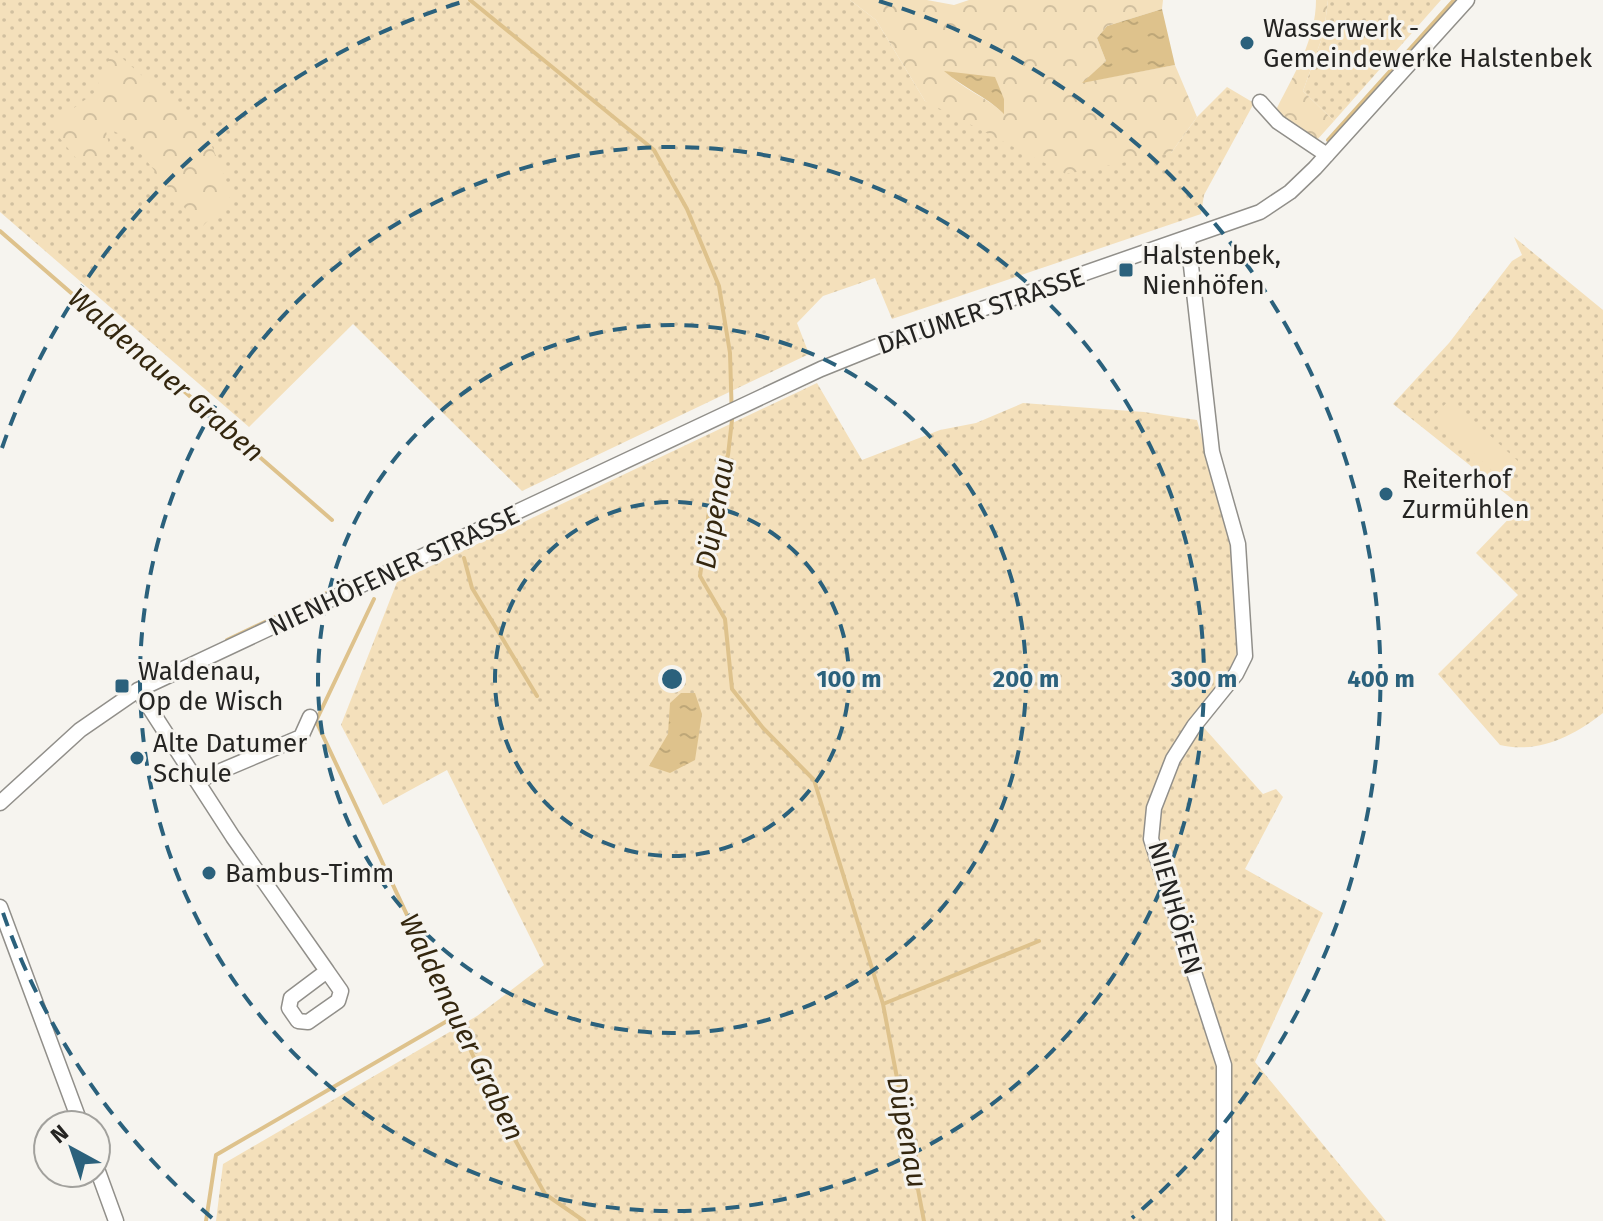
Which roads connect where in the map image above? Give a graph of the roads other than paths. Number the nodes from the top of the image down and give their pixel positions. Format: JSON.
{"nodes":[{"id":1,"x":1467,"y":0,"type":"edge"},
{"id":2,"x":1260,"y":102,"type":"dead end"},
{"id":3,"x":1327,"y":155,"type":"junction"},
{"id":4,"x":1188,"y":239,"type":"junction"},
{"id":5,"x":723,"y":414,"type":"joint"},
{"id":6,"x":138,"y":690,"type":"junction"},
{"id":7,"x":310,"y":717,"type":"dead end"},
{"id":8,"x":197,"y":781,"type":"junction"},
{"id":9,"x":0,"y":803,"type":"edge"},
{"id":10,"x":0,"y":907,"type":"edge"},
{"id":11,"x":327,"y":971,"type":"dead end"},
{"id":12,"x":75,"y":1109,"type":"edge"},
{"id":13,"x":104,"y":1189,"type":"edge"},
{"id":14,"x":116,"y":1221,"type":"edge"},
{"id":15,"x":1224,"y":1221,"type":"edge"}],
"edges":[{"from":1,"to":3,"type":"street","name":"DATUMER STRASSE"},
{"from":2,"to":3,"type":"street"},
{"from":3,"to":4,"type":"street","name":"DATUMER STRASSE"},
{"from":4,"to":5,"type":"street","name":"DATUMER STRASSE"},
{"from":4,"to":15,"type":"street","name":"NIENHÖFEN"},
{"from":5,"to":6,"type":"street","name":"NIENHÖFENER STRASSE"},
{"from":6,"to":8,"type":"street"},
{"from":6,"to":9,"type":"street","name":"NIENHÖFENER STRASSE"},
{"from":7,"to":8,"type":"street"},
{"from":8,"to":11,"type":"street"},
{"from":10,"to":12,"type":"street"},
{"from":13,"to":14,"type":"street"}]}
